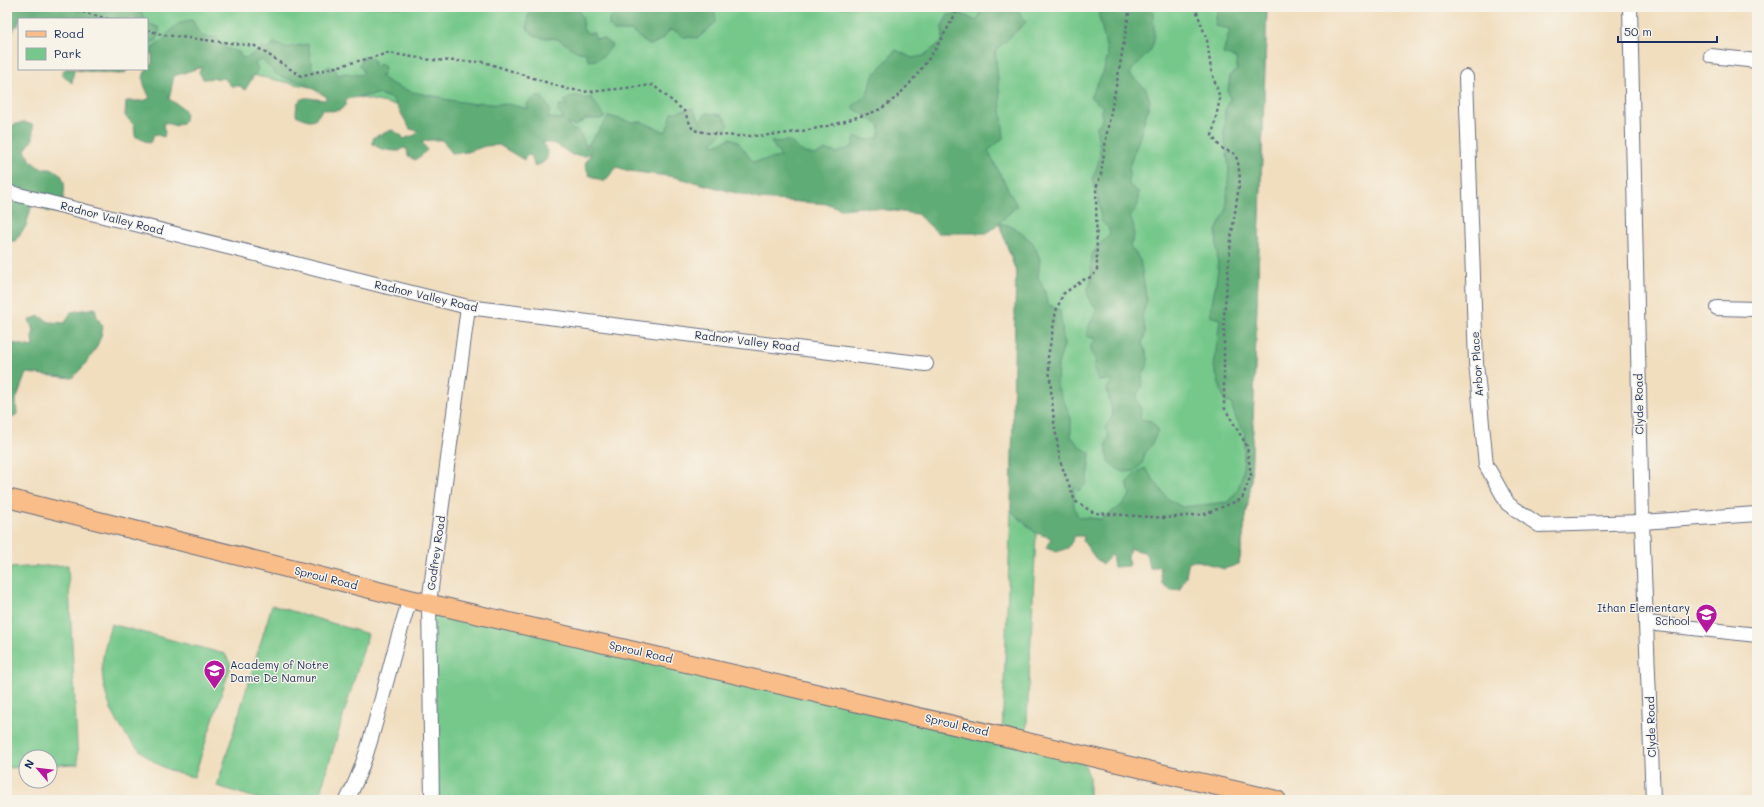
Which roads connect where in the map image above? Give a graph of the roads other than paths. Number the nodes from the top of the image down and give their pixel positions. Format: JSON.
{"nodes":[{"id":1,"x":1630,"y":7,"type":"edge"},
{"id":2,"x":1711,"y":56,"type":"dead end"},
{"id":3,"x":1757,"y":61,"type":"edge"},
{"id":4,"x":1466,"y":77,"type":"dead end"},
{"id":5,"x":7,"y":192,"type":"edge"},
{"id":6,"x":468,"y":307,"type":"junction"},
{"id":7,"x":1717,"y":308,"type":"dead end"},
{"id":8,"x":1757,"y":308,"type":"edge"},
{"id":9,"x":926,"y":364,"type":"dead end"},
{"id":10,"x":7,"y":498,"type":"edge"},
{"id":11,"x":1757,"y":514,"type":"edge"},
{"id":12,"x":1642,"y":522,"type":"junction"},
{"id":13,"x":410,"y":599,"type":"junction"},
{"id":14,"x":429,"y":603,"type":"junction"},
{"id":15,"x":1647,"y":623,"type":"junction"},
{"id":16,"x":1757,"y":635,"type":"edge"},
{"id":17,"x":347,"y":800,"type":"edge"},
{"id":18,"x":432,"y":800,"type":"edge"},
{"id":19,"x":1277,"y":800,"type":"edge"},
{"id":20,"x":1653,"y":800,"type":"edge"}],
"edges":[{"from":1,"to":12,"type":"street","name":"Clyde Road"},
{"from":2,"to":3,"type":"street"},
{"from":4,"to":12,"type":"street","name":"Arbor Place"},
{"from":5,"to":6,"type":"street","name":"Radnor Valley Road"},
{"from":6,"to":9,"type":"street","name":"Radnor Valley Road"},
{"from":6,"to":14,"type":"street","name":"Godfrey Road"},
{"from":7,"to":8,"type":"street"},
{"from":10,"to":13,"type":"main road","name":"Sproul Road"},
{"from":11,"to":12,"type":"street","name":"Arbor Place"},
{"from":12,"to":15,"type":"street","name":"Clyde Road"},
{"from":13,"to":14,"type":"main road","name":"Sproul Road"},
{"from":13,"to":17,"type":"street"},
{"from":14,"to":18,"type":"street","name":"Godfrey Road"},
{"from":14,"to":19,"type":"main road","name":"Sproul Road"},
{"from":15,"to":16,"type":"street"},
{"from":15,"to":20,"type":"street","name":"Clyde Road"}]}
